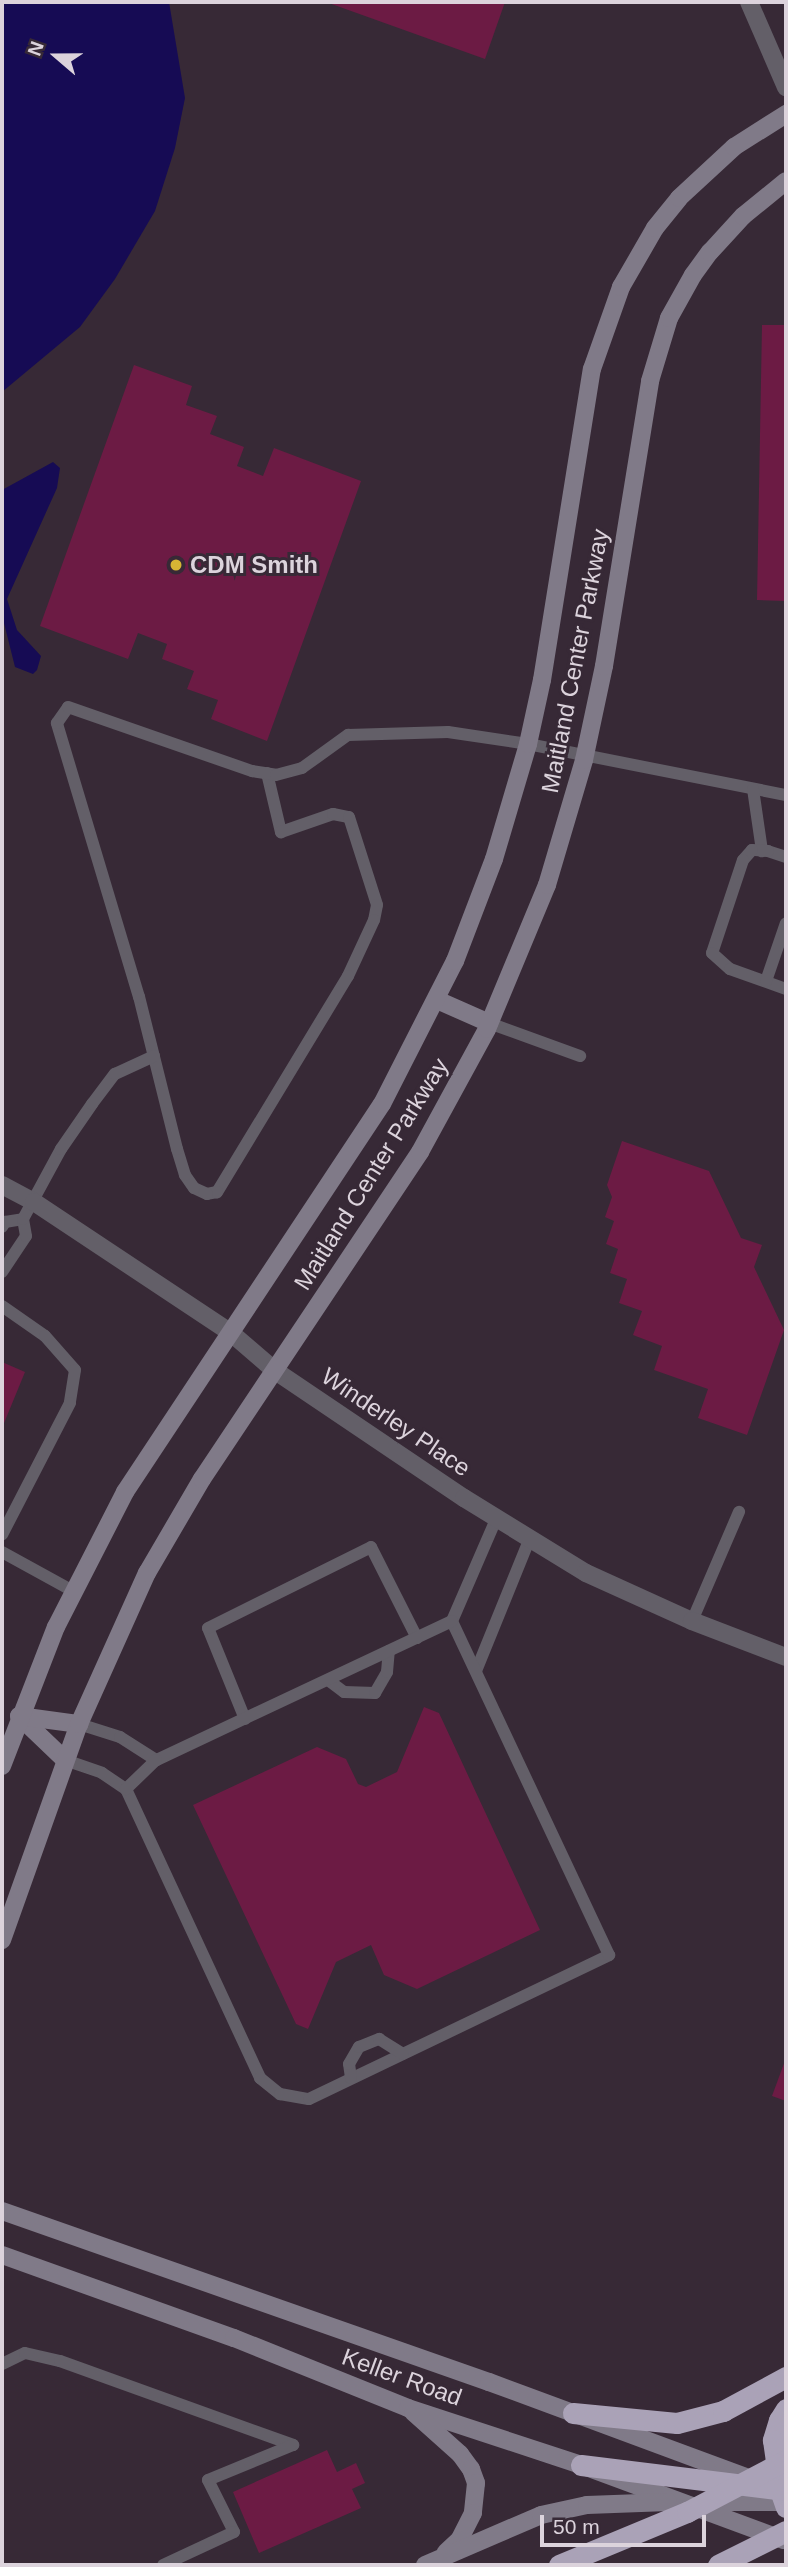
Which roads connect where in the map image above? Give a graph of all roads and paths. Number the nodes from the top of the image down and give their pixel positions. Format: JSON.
{"nodes":[{"id":1,"x":749,"y":2,"type":"edge"},
{"id":2,"x":786,"y":88,"type":"edge"},
{"id":3,"x":786,"y":114,"type":"edge"},
{"id":4,"x":786,"y":181,"type":"edge"},
{"id":5,"x":528,"y":744,"type":"junction"},
{"id":6,"x":585,"y":756,"type":"junction"},
{"id":7,"x":267,"y":774,"type":"junction"},
{"id":8,"x":753,"y":789,"type":"junction"},
{"id":9,"x":786,"y":795,"type":"edge"},
{"id":10,"x":762,"y":850,"type":"junction"},
{"id":11,"x":786,"y":857,"type":"edge"},
{"id":12,"x":786,"y":923,"type":"edge"},
{"id":13,"x":766,"y":981,"type":"junction"},
{"id":14,"x":786,"y":989,"type":"edge"},
{"id":15,"x":437,"y":1000,"type":"junction"},
{"id":16,"x":489,"y":1023,"type":"junction"},
{"id":17,"x":154,"y":1056,"type":"junction"},
{"id":18,"x":580,"y":1056,"type":"dead end"},
{"id":19,"x":2,"y":1185,"type":"edge"},
{"id":20,"x":34,"y":1202,"type":"junction"},
{"id":21,"x":23,"y":1220,"type":"junction"},
{"id":22,"x":2,"y":1227,"type":"edge"},
{"id":23,"x":2,"y":1272,"type":"edge"},
{"id":24,"x":2,"y":1306,"type":"edge"},
{"id":25,"x":230,"y":1332,"type":"junction"},
{"id":26,"x":274,"y":1370,"type":"junction"},
{"id":27,"x":739,"y":1512,"type":"dead end"},
{"id":28,"x":497,"y":1517,"type":"junction"},
{"id":29,"x":2,"y":1535,"type":"edge"},
{"id":30,"x":530,"y":1538,"type":"junction"},
{"id":31,"x":2,"y":1552,"type":"edge"},
{"id":32,"x":73,"y":1591,"type":"junction"},
{"id":33,"x":452,"y":1621,"type":"junction"},
{"id":34,"x":692,"y":1621,"type":"junction"},
{"id":35,"x":417,"y":1638,"type":"junction"},
{"id":36,"x":390,"y":1651,"type":"junction"},
{"id":37,"x":786,"y":1657,"type":"edge"},
{"id":38,"x":476,"y":1671,"type":"junction"},
{"id":39,"x":328,"y":1680,"type":"junction"},
{"id":40,"x":19,"y":1716,"type":"junction"},
{"id":41,"x":245,"y":1719,"type":"junction"},
{"id":42,"x":79,"y":1724,"type":"junction"},
{"id":43,"x":65,"y":1760,"type":"junction"},
{"id":44,"x":156,"y":1760,"type":"junction"},
{"id":45,"x":2,"y":1766,"type":"edge"},
{"id":46,"x":126,"y":1789,"type":"junction"},
{"id":47,"x":2,"y":1940,"type":"edge"},
{"id":48,"x":403,"y":2054,"type":"junction"},
{"id":49,"x":351,"y":2078,"type":"junction"},
{"id":50,"x":2,"y":2211,"type":"edge"},
{"id":51,"x":2,"y":2255,"type":"edge"},
{"id":52,"x":2,"y":2364,"type":"edge"},
{"id":53,"x":786,"y":2377,"type":"edge"},
{"id":54,"x":408,"y":2408,"type":"junction"},
{"id":55,"x":786,"y":2409,"type":"edge"},
{"id":56,"x":573,"y":2413,"type":"junction"},
{"id":57,"x":786,"y":2460,"type":"edge"},
{"id":58,"x":710,"y":2464,"type":"junction"},
{"id":59,"x":581,"y":2465,"type":"junction"},
{"id":60,"x":744,"y":2493,"type":"junction"},
{"id":61,"x":785,"y":2497,"type":"edge"},
{"id":62,"x":683,"y":2502,"type":"junction"},
{"id":63,"x":756,"y":2529,"type":"junction"},
{"id":64,"x":786,"y":2530,"type":"edge"},
{"id":65,"x":786,"y":2541,"type":"edge"},
{"id":66,"x":430,"y":2563,"type":"edge"},
{"id":67,"x":163,"y":2565,"type":"edge"},
{"id":68,"x":559,"y":2565,"type":"edge"},
{"id":69,"x":718,"y":2565,"type":"edge"},
{"id":70,"x":747,"y":2565,"type":"edge"}],
"edges":[{"from":1,"to":2,"type":"street"},
{"from":3,"to":5,"type":"street","name":"Maitland Center Parkway"},
{"from":4,"to":6,"type":"street","name":"Maitland Center Parkway"},
{"from":5,"to":6,"type":"lane"},
{"from":5,"to":7,"type":"lane"},
{"from":5,"to":15,"type":"street","name":"Maitland Center Parkway"},
{"from":6,"to":8,"type":"lane"},
{"from":6,"to":16,"type":"street","name":"Maitland Center Parkway"},
{"from":7,"to":17,"type":"lane"},
{"from":7,"to":17,"type":"lane"},
{"from":8,"to":9,"type":"lane"},
{"from":8,"to":10,"type":"lane"},
{"from":10,"to":11,"type":"lane"},
{"from":10,"to":13,"type":"lane"},
{"from":12,"to":13,"type":"lane"},
{"from":13,"to":14,"type":"lane"},
{"from":15,"to":16,"type":"street"},
{"from":15,"to":25,"type":"street","name":"Maitland Center Parkway"},
{"from":16,"to":18,"type":"lane"},
{"from":16,"to":26,"type":"street","name":"Maitland Center Parkway"},
{"from":17,"to":20,"type":"lane"},
{"from":19,"to":20,"type":"street","name":"Winderley Place"},
{"from":20,"to":21,"type":"lane"},
{"from":20,"to":25,"type":"street","name":"Winderley Place"},
{"from":21,"to":22,"type":"lane"},
{"from":21,"to":23,"type":"lane"},
{"from":24,"to":29,"type":"lane"},
{"from":25,"to":26,"type":"street","name":"Winderley Place"},
{"from":25,"to":32,"type":"street","name":"Maitland Center Parkway"},
{"from":26,"to":28,"type":"street","name":"Winderley Place"},
{"from":26,"to":42,"type":"street","name":"Maitland Center Parkway"},
{"from":27,"to":34,"type":"lane"},
{"from":28,"to":30,"type":"street","name":"Winderley Place"},
{"from":28,"to":33,"type":"lane"},
{"from":30,"to":34,"type":"street","name":"Winderley Place"},
{"from":30,"to":38,"type":"lane"},
{"from":31,"to":32,"type":"lane"},
{"from":32,"to":40,"type":"street","name":"Maitland Center Parkway"},
{"from":33,"to":35,"type":"lane"},
{"from":33,"to":38,"type":"lane"},
{"from":34,"to":37,"type":"street","name":"Winderley Place"},
{"from":35,"to":36,"type":"lane"},
{"from":35,"to":41,"type":"lane"},
{"from":36,"to":39,"type":"lane"},
{"from":36,"to":39,"type":"lane"},
{"from":38,"to":48,"type":"lane"},
{"from":39,"to":41,"type":"lane"},
{"from":40,"to":42,"type":"street"},
{"from":40,"to":43,"type":"street"},
{"from":40,"to":45,"type":"street","name":"Maitland Center Parkway"},
{"from":41,"to":44,"type":"lane"},
{"from":42,"to":43,"type":"street","name":"Maitland Center Parkway"},
{"from":42,"to":44,"type":"lane"},
{"from":43,"to":46,"type":"lane"},
{"from":43,"to":47,"type":"street","name":"Maitland Center Parkway"},
{"from":44,"to":46,"type":"lane"},
{"from":46,"to":49,"type":"lane"},
{"from":48,"to":49,"type":"lane"},
{"from":48,"to":49,"type":"lane"},
{"from":50,"to":56,"type":"street","name":"Keller Road"},
{"from":51,"to":54,"type":"street","name":"Keller Road"},
{"from":52,"to":67,"type":"lane"},
{"from":53,"to":56,"type":"highway"},
{"from":54,"to":59,"type":"street","name":"Keller Road"},
{"from":54,"to":66,"type":"street"},
{"from":55,"to":61,"type":"highway"},
{"from":56,"to":58,"type":"street","name":"Keller Road"},
{"from":57,"to":68,"type":"highway","bridge":true},
{"from":58,"to":60,"type":"street"},
{"from":58,"to":61,"type":"street","name":"Keller Road"},
{"from":59,"to":60,"type":"highway"},
{"from":59,"to":62,"type":"street","name":"Keller Road"},
{"from":60,"to":61,"type":"highway"},
{"from":60,"to":62,"type":"street"},
{"from":60,"to":63,"type":"street"},
{"from":62,"to":63,"type":"street","name":"Keller Road"},
{"from":62,"to":66,"type":"street"},
{"from":63,"to":65,"type":"street","name":"Keller Road"},
{"from":63,"to":70,"type":"street"},
{"from":64,"to":69,"type":"highway","bridge":true}]}
